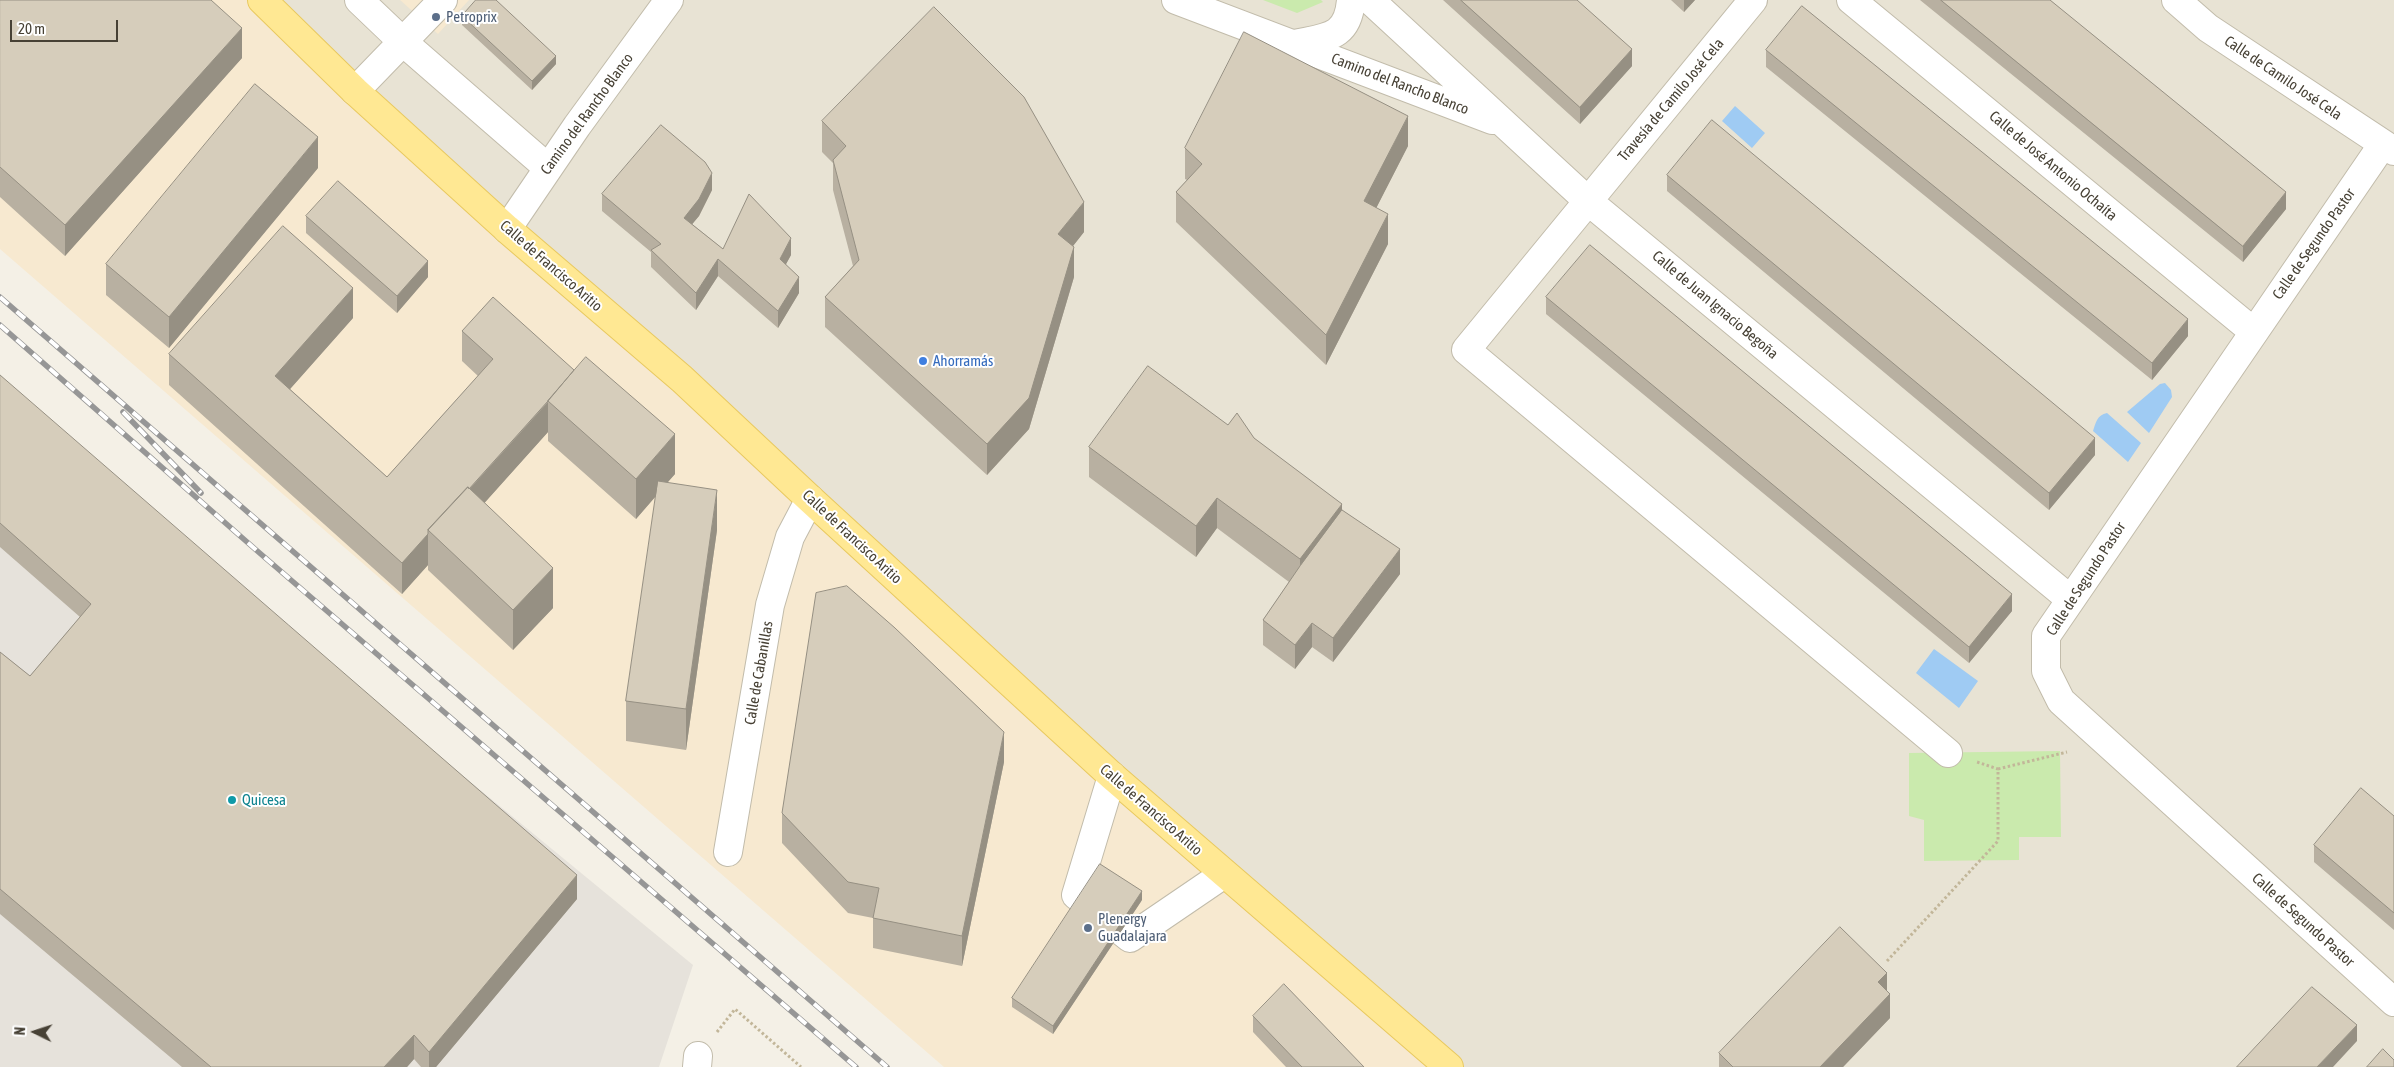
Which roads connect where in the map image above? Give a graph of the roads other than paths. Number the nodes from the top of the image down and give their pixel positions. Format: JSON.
{"nodes":[{"id":1,"x":262,"y":0,"type":"edge"},
{"id":2,"x":360,"y":0,"type":"edge"},
{"id":3,"x":669,"y":0,"type":"edge"},
{"id":4,"x":1176,"y":0,"type":"edge"},
{"id":5,"x":1352,"y":0,"type":"edge"},
{"id":6,"x":1370,"y":0,"type":"edge"},
{"id":7,"x":1753,"y":0,"type":"edge"},
{"id":8,"x":1851,"y":0,"type":"edge"},
{"id":9,"x":2176,"y":0,"type":"edge"},
{"id":10,"x":429,"y":5,"type":"edge"},
{"id":11,"x":403,"y":42,"type":"junction"},
{"id":12,"x":1295,"y":44,"type":"junction"},
{"id":13,"x":355,"y":91,"type":"junction"},
{"id":14,"x":1506,"y":125,"type":"junction"},
{"id":15,"x":2388,"y":148,"type":"edge"},
{"id":16,"x":548,"y":168,"type":"junction"},
{"id":17,"x":1588,"y":200,"type":"junction"},
{"id":18,"x":507,"y":229,"type":"junction"},
{"id":19,"x":2254,"y":332,"type":"junction"},
{"id":20,"x":810,"y":499,"type":"junction"},
{"id":21,"x":2070,"y":599,"type":"junction"},
{"id":22,"x":1948,"y":752,"type":"road end"},
{"id":23,"x":1112,"y":776,"type":"junction"},
{"id":24,"x":728,"y":852,"type":"dead end"},
{"id":25,"x":1224,"y":874,"type":"junction"},
{"id":26,"x":2394,"y":1002,"type":"edge"},
{"id":27,"x":1449,"y":1067,"type":"edge"}],
"edges":[{"from":1,"to":13,"type":"main road","name":"Calle de Francisco Aritio"},
{"from":2,"to":11,"type":"street"},
{"from":3,"to":16,"type":"street","name":"Camino del Rancho Blanco"},
{"from":4,"to":12,"type":"street","name":"Camino del Rancho Blanco"},
{"from":5,"to":12,"type":"street","name":"Camino del Rancho Blanco"},
{"from":6,"to":14,"type":"street","name":"Calle de Juan Ignacio Begoña"},
{"from":7,"to":17,"type":"street","name":"Travesía de Camilo José Cela"},
{"from":8,"to":19,"type":"street","name":"Calle de José Antonio Ochaíta"},
{"from":9,"to":15,"type":"street","name":"Calle de Camilo José Cela"},
{"from":10,"to":11,"type":"street"},
{"from":11,"to":13,"type":"street"},
{"from":11,"to":16,"type":"street"},
{"from":12,"to":14,"type":"street","name":"Camino del Rancho Blanco"},
{"from":13,"to":18,"type":"main road","name":"Calle de Francisco Aritio"},
{"from":14,"to":17,"type":"street","name":"Calle de Juan Ignacio Begoña"},
{"from":15,"to":19,"type":"street","name":"Calle de Segundo Pastor"},
{"from":16,"to":18,"type":"street","name":"Camino del Rancho Blanco"},
{"from":17,"to":21,"type":"street","name":"Calle de Juan Ignacio Begoña"},
{"from":17,"to":22,"type":"street","name":"Travesía de Camilo José Cela"},
{"from":18,"to":20,"type":"main road","name":"Calle de Francisco Aritio"},
{"from":19,"to":21,"type":"street","name":"Calle de Segundo Pastor"},
{"from":20,"to":23,"type":"main road","name":"Calle de Francisco Aritio"},
{"from":20,"to":24,"type":"street","name":"Calle de Cabanillas"},
{"from":21,"to":26,"type":"street","name":"Calle de Segundo Pastor"},
{"from":23,"to":25,"type":"main road","name":"Calle de Francisco Aritio"},
{"from":23,"to":25,"type":"street"},
{"from":25,"to":27,"type":"main road","name":"Calle de Francisco Aritio"}]}
